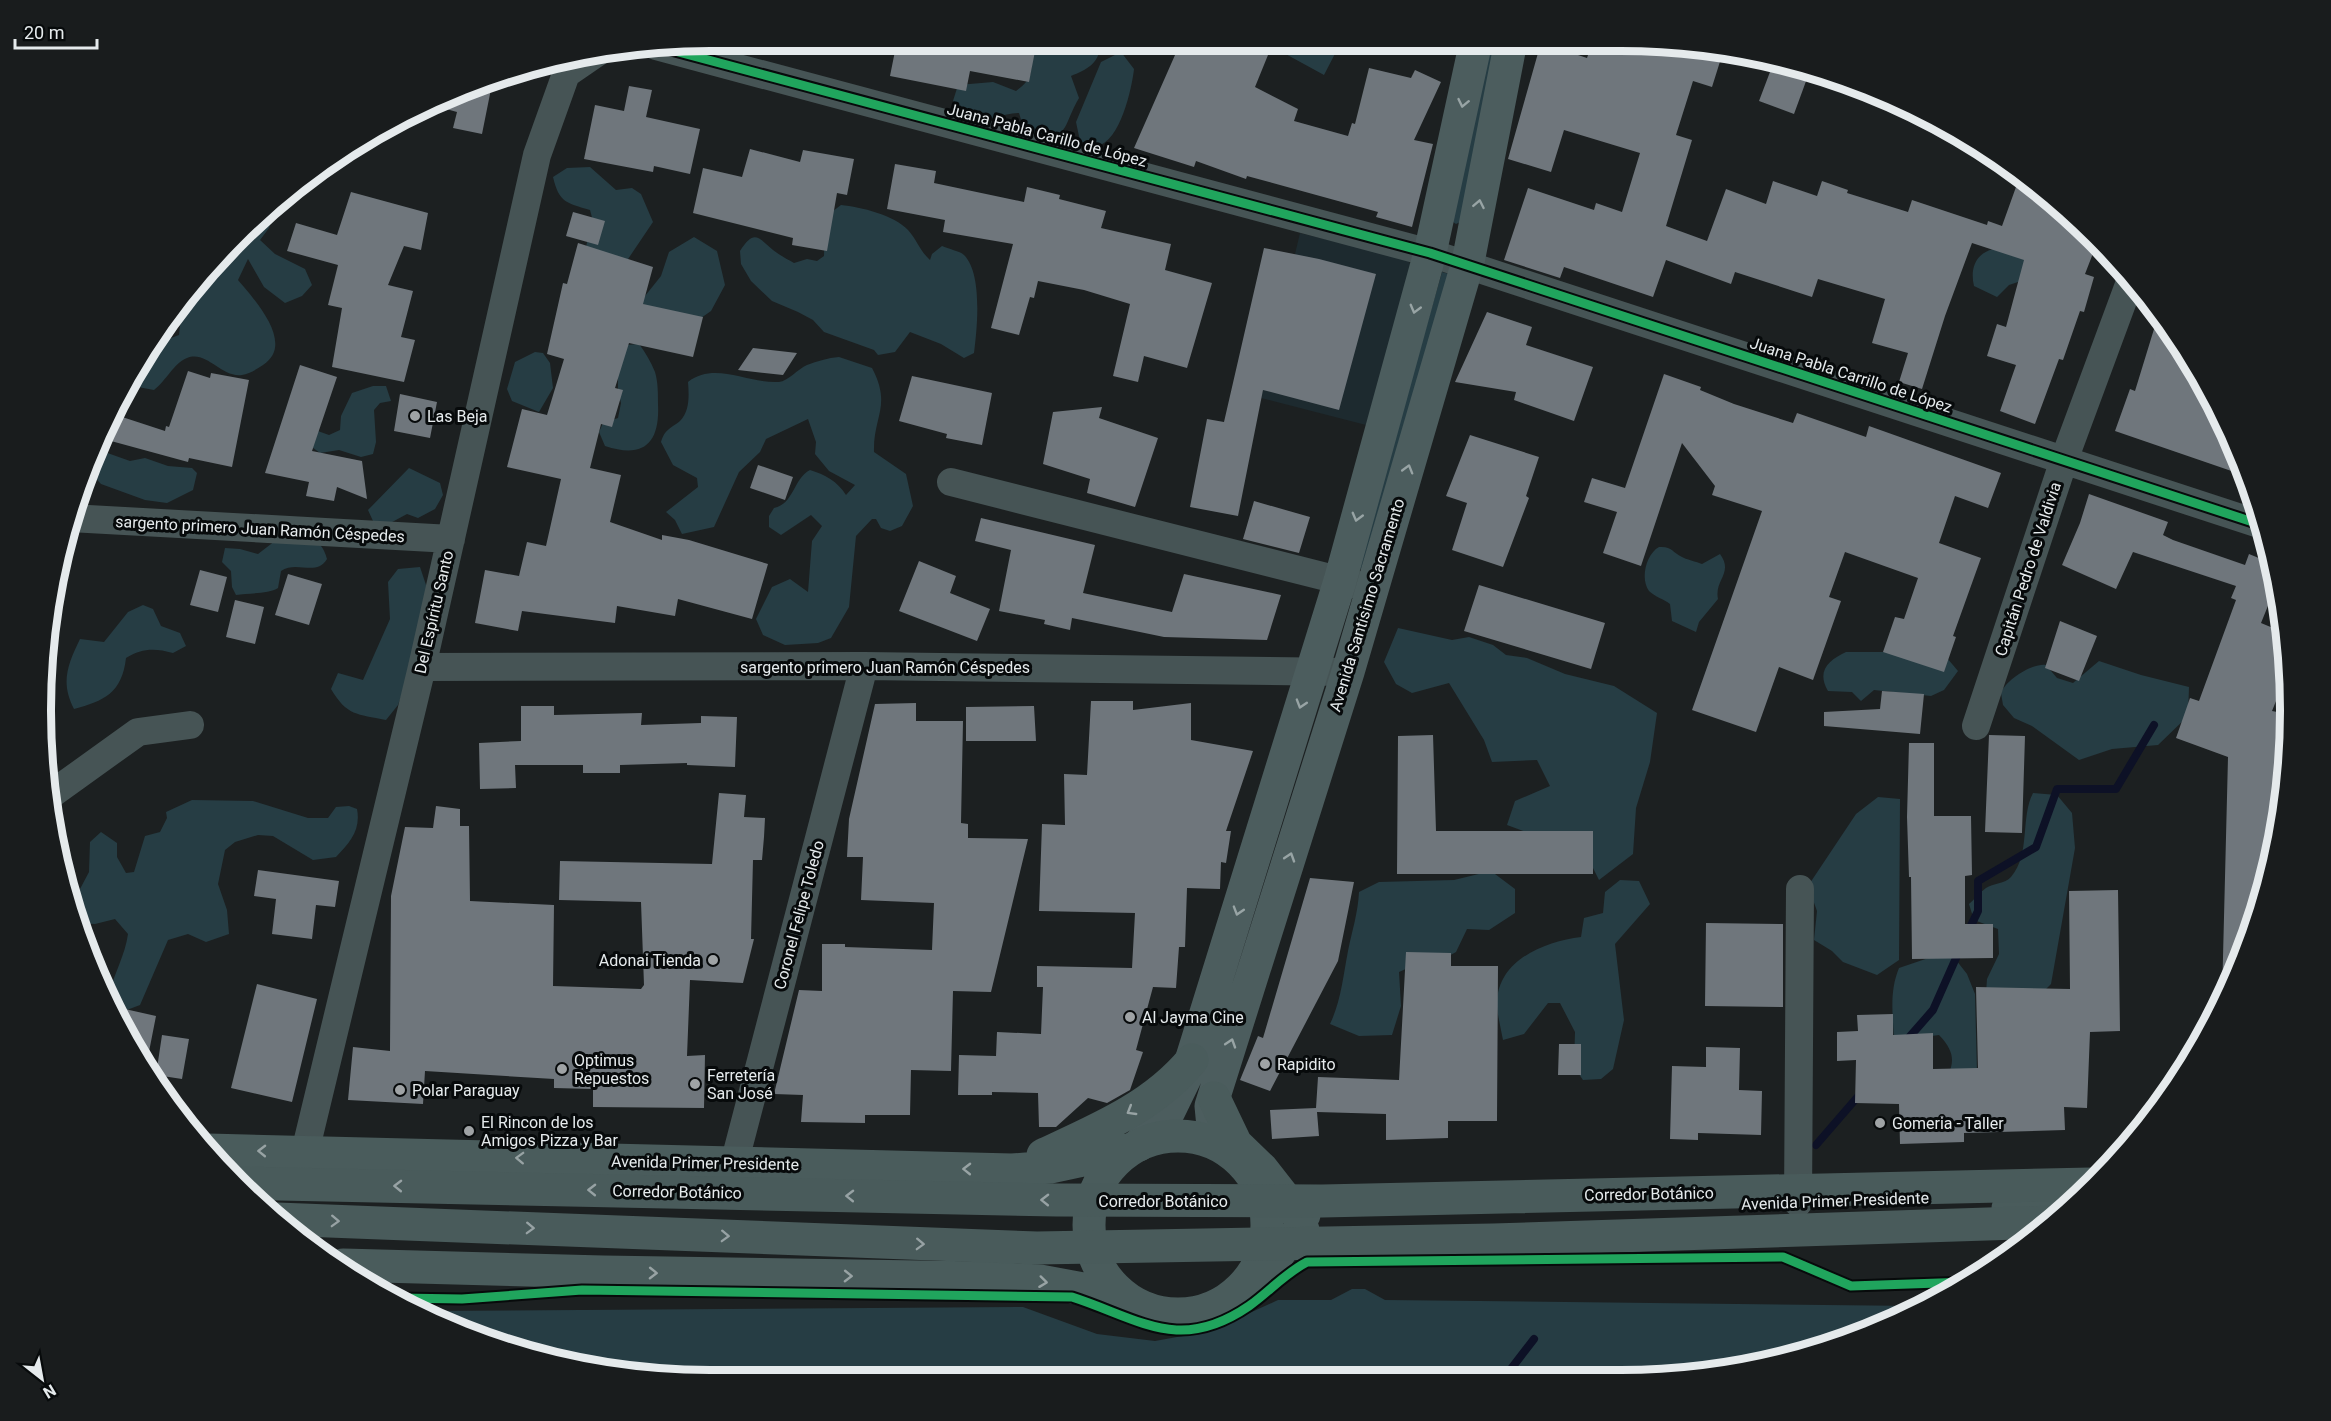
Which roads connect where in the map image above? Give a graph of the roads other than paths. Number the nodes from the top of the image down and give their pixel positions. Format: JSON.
{"nodes":[{"id":1,"x":1474,"y":51,"type":"edge"},
{"id":2,"x":1509,"y":51,"type":"edge"},
{"id":3,"x":678,"y":52,"type":"edge"},
{"id":4,"x":567,"y":67,"type":"edge"},
{"id":5,"x":1430,"y":253,"type":"junction"},
{"id":6,"x":1467,"y":265,"type":"junction"},
{"id":7,"x":2127,"y":289,"type":"edge"},
{"id":8,"x":2064,"y":460,"type":"junction"},
{"id":9,"x":951,"y":482,"type":"dead end"},
{"id":10,"x":80,"y":519,"type":"edge"},
{"id":11,"x":2252,"y":522,"type":"edge"},
{"id":12,"x":451,"y":539,"type":"junction"},
{"id":13,"x":1340,"y":581,"type":"junction"},
{"id":14,"x":1373,"y":589,"type":"junction"},
{"id":15,"x":864,"y":666,"type":"junction"},
{"id":16,"x":422,"y":667,"type":"junction"},
{"id":17,"x":1311,"y":671,"type":"junction"},
{"id":18,"x":1348,"y":672,"type":"junction"},
{"id":19,"x":189,"y":725,"type":"dead end"},
{"id":20,"x":1976,"y":726,"type":"dead end"},
{"id":21,"x":56,"y":791,"type":"edge"},
{"id":22,"x":1800,"y":889,"type":"dead end"},
{"id":23,"x":1192,"y":1060,"type":"junction"},
{"id":24,"x":1134,"y":1147,"type":"junction"},
{"id":25,"x":220,"y":1150,"type":"edge"},
{"id":26,"x":305,"y":1152,"type":"junction"},
{"id":27,"x":734,"y":1164,"type":"junction"},
{"id":28,"x":1248,"y":1164,"type":"junction"},
{"id":29,"x":1012,"y":1170,"type":"junction"},
{"id":30,"x":251,"y":1183,"type":"edge"},
{"id":31,"x":2079,"y":1184,"type":"edge"},
{"id":32,"x":2069,"y":1193,"type":"edge"},
{"id":33,"x":1798,"y":1203,"type":"junction"},
{"id":34,"x":2055,"y":1206,"type":"edge"},
{"id":35,"x":292,"y":1220,"type":"edge"},
{"id":36,"x":2036,"y":1223,"type":"edge"},
{"id":37,"x":354,"y":1265,"type":"edge"},
{"id":38,"x":603,"y":1272,"type":"junction"},
{"id":39,"x":1250,"y":1279,"type":"junction"},
{"id":40,"x":387,"y":1285,"type":"edge"},
{"id":41,"x":1121,"y":1296,"type":"junction"}],
"edges":[{"from":1,"to":5,"type":"main road","name":"Avenida Santísimo Sacramento","one_way":true},
{"from":6,"to":2,"type":"main road","name":"Avenida Santísimo Sacramento","one_way":true},
{"from":3,"to":5,"type":"street","name":"Juana Pabla Carillo de López"},
{"from":4,"to":12,"type":"street","name":"Del Espíritu Santo"},
{"from":5,"to":6,"type":"street","name":"Juana Pabla Carrillo de López"},
{"from":5,"to":13,"type":"main road","name":"Avenida Santísimo Sacramento","one_way":true},
{"from":6,"to":8,"type":"street","name":"Juana Pabla Carrillo de López"},
{"from":14,"to":6,"type":"main road","name":"Avenida Santísimo Sacramento","one_way":true},
{"from":7,"to":8,"type":"street","name":"Capitán Pedro de Valdivia"},
{"from":8,"to":11,"type":"street","name":"Juana Pabla Carrillo de López"},
{"from":8,"to":20,"type":"street","name":"Capitán Pedro de Valdivia"},
{"from":9,"to":13,"type":"street"},
{"from":10,"to":12,"type":"street","name":"sargento primero Juan Ramón Céspedes"},
{"from":12,"to":16,"type":"street","name":"Del Espíritu Santo"},
{"from":13,"to":14,"type":"street"},
{"from":13,"to":17,"type":"main road","name":"Avenida Santísimo Sacramento"},
{"from":14,"to":18,"type":"main road","name":"Avenida Santísimo Sacramento"},
{"from":15,"to":16,"type":"street","name":"sargento primero Juan Ramón Céspedes"},
{"from":15,"to":17,"type":"street","name":"sargento primero Juan Ramón Céspedes"},
{"from":15,"to":27,"type":"street","name":"Coronel Felipe Toledo"},
{"from":16,"to":26,"type":"street","name":"Del Espíritu Santo"},
{"from":17,"to":18,"type":"street","name":"sargento primero Juan Ramón Céspedes"},
{"from":17,"to":23,"type":"main road","name":"Avenida Santísimo Sacramento","one_way":true},
{"from":28,"to":18,"type":"main road","name":"Avenida Santísimo Sacramento","one_way":true},
{"from":19,"to":21,"type":"street"},
{"from":22,"to":33,"type":"street"},
{"from":23,"to":24,"type":"main road","name":"Avenida Santísimo Sacramento"},
{"from":23,"to":29,"type":"highway","one_way":true},
{"from":24,"to":28,"type":"highway","name":"Avenida Primer Presidente"},
{"from":24,"to":29,"type":"highway","name":"Avenida Primer Presidente"},
{"from":24,"to":41,"type":"highway","name":"Avenida Primer Presidente"},
{"from":26,"to":25,"type":"highway","name":"Avenida Primer Presidente","one_way":true},
{"from":27,"to":26,"type":"highway","name":"Avenida Primer Presidente","one_way":true},
{"from":29,"to":27,"type":"highway","name":"Avenida Primer Presidente","one_way":true},
{"from":28,"to":33,"type":"highway","name":"Avenida Primer Presidente"},
{"from":28,"to":39,"type":"highway","name":"Avenida Primer Presidente"},
{"from":31,"to":30,"type":"highway","name":"Corredor Botánico","one_way":true,"bridge":true},
{"from":32,"to":33,"type":"highway","name":"Avenida Primer Presidente"},
{"from":34,"to":39,"type":"highway","name":"Avenida Primer Presidente"},
{"from":35,"to":36,"type":"highway","one_way":true,"bridge":true},
{"from":37,"to":38,"type":"highway","name":"Avenida Primer Presidente"},
{"from":38,"to":40,"type":"highway"},
{"from":38,"to":41,"type":"highway","name":"Avenida Primer Presidente","one_way":true},
{"from":39,"to":41,"type":"highway","name":"Avenida Primer Presidente"}]}
